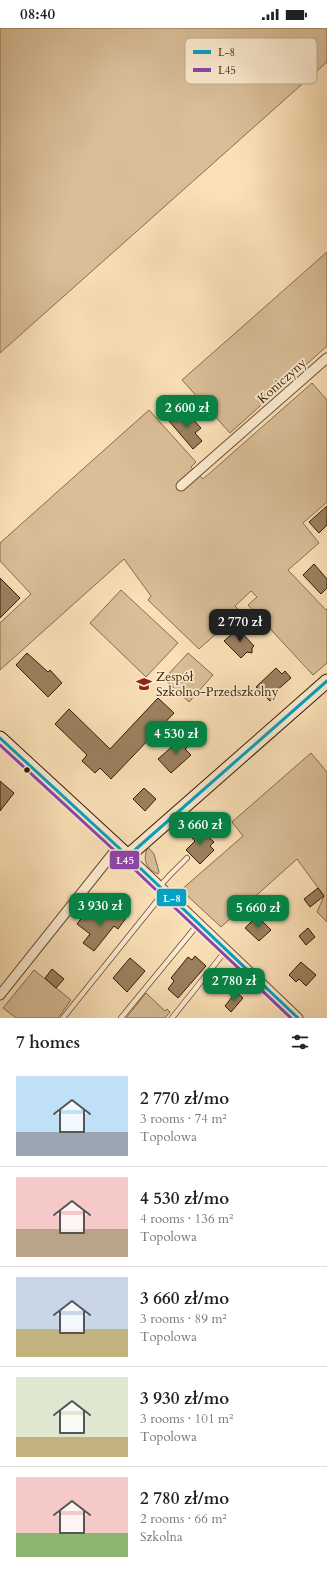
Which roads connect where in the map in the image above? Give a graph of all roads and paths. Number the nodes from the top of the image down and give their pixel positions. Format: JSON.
{"nodes":[{"id":1,"x":327,"y":358,"type":"edge"},
{"id":2,"x":181,"y":486,"type":"dead end"},
{"id":3,"x":327,"y":681,"type":"edge"},
{"id":4,"x":0,"y":738,"type":"edge"},
{"id":5,"x":118,"y":846,"type":"junction"},
{"id":6,"x":128,"y":856,"type":"junction"},
{"id":7,"x":187,"y":858,"type":"dead end"},
{"id":8,"x":162,"y":888,"type":"junction"},
{"id":9,"x":199,"y":923,"type":"junction"},
{"id":10,"x":227,"y":949,"type":"junction"},
{"id":11,"x":0,"y":995,"type":"edge"},
{"id":12,"x":63,"y":1018,"type":"edge"},
{"id":13,"x":121,"y":1018,"type":"edge"},
{"id":14,"x":172,"y":1018,"type":"edge"},
{"id":15,"x":298,"y":1018,"type":"edge"}],
"edges":[{"from":1,"to":2,"type":"street","name":"Koniczyny"},
{"from":3,"to":6,"type":"street"},
{"from":4,"to":5,"type":"street"},
{"from":5,"to":6,"type":"street"},
{"from":5,"to":11,"type":"street"},
{"from":6,"to":8,"type":"street"},
{"from":7,"to":8,"type":"lane"},
{"from":8,"to":9,"type":"street"},
{"from":8,"to":12,"type":"lane"},
{"from":9,"to":10,"type":"street"},
{"from":9,"to":13,"type":"lane"},
{"from":10,"to":14,"type":"lane"},
{"from":10,"to":15,"type":"street"}]}
